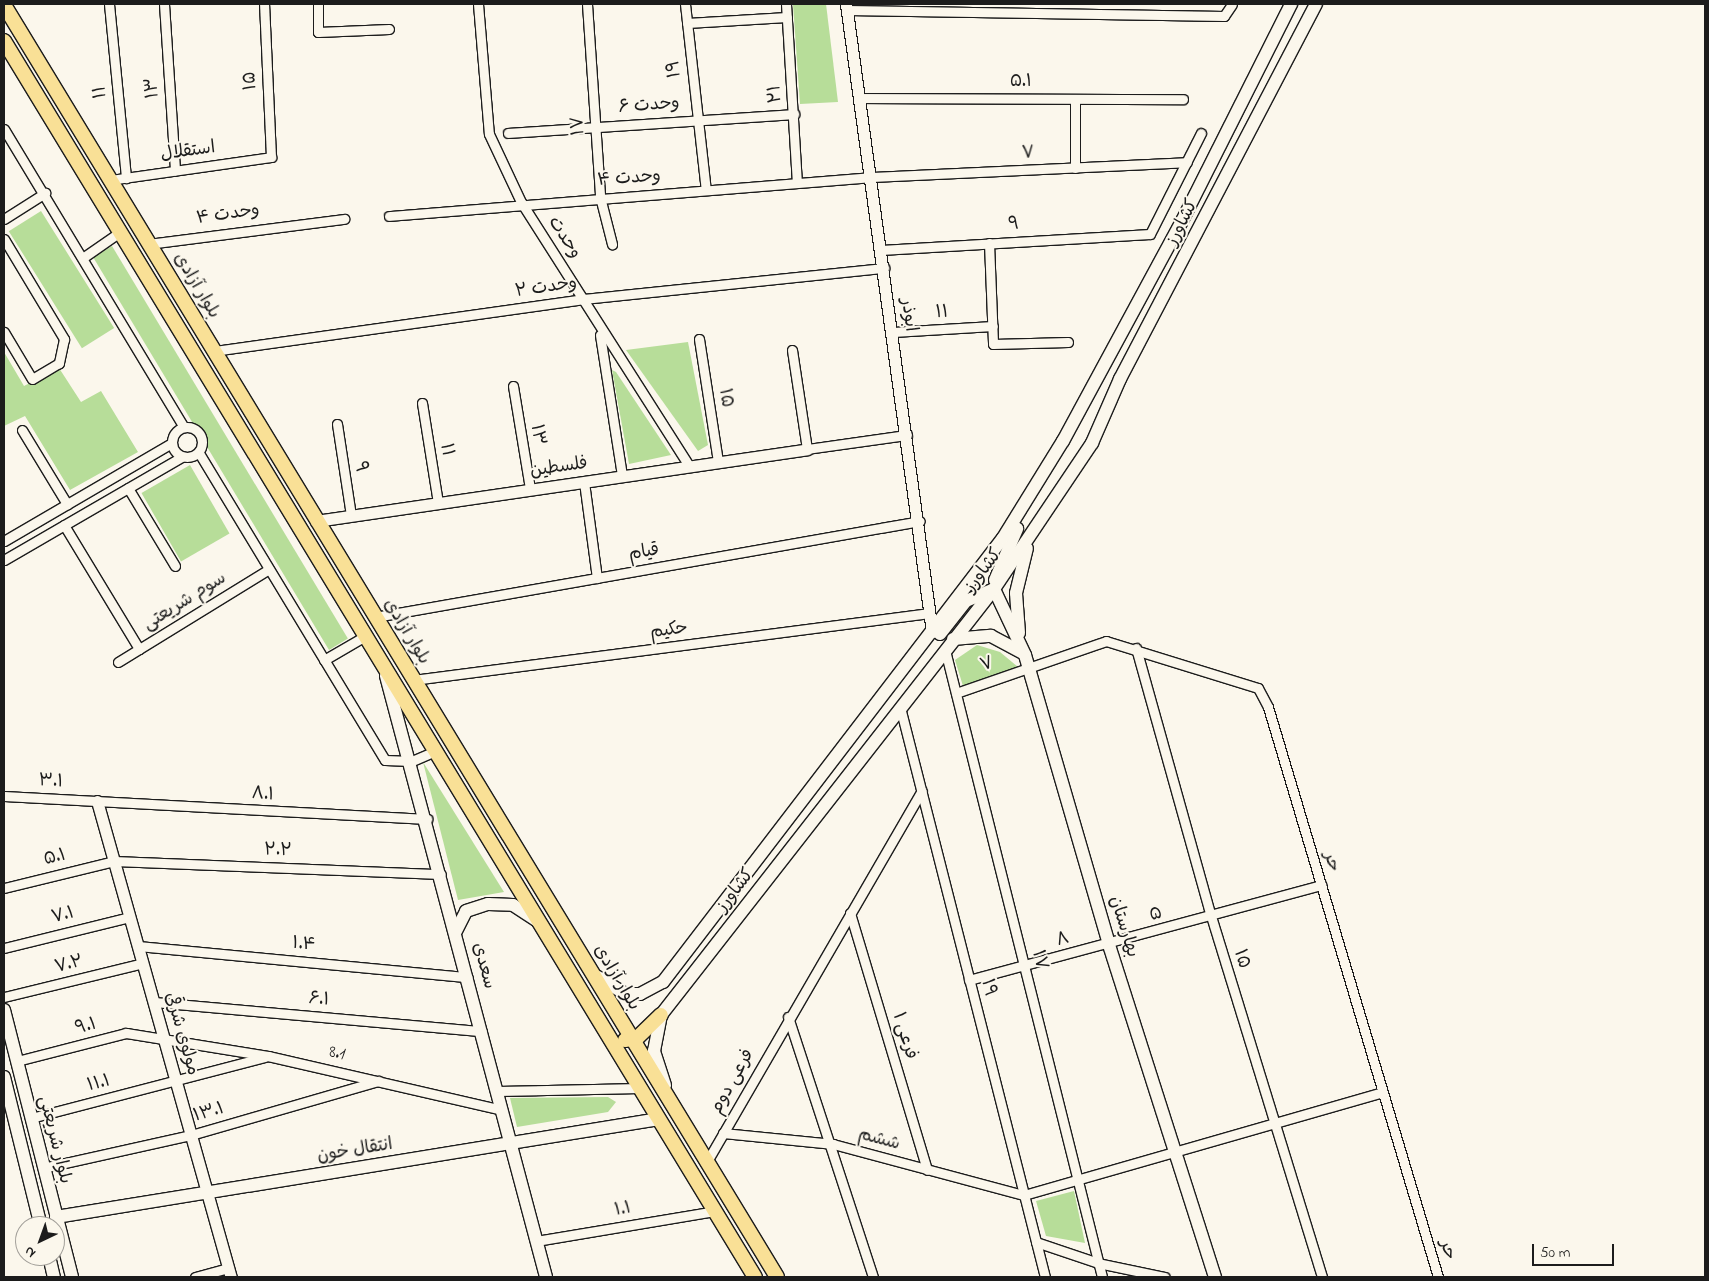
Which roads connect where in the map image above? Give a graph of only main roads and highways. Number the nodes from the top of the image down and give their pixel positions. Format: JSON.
{"nodes":[{"id":1,"x":1291,"y":4,"type":"edge"},
{"id":2,"x":1316,"y":4,"type":"edge"},
{"id":3,"x":4,"y":5,"type":"edge"},
{"id":4,"x":4,"y":41,"type":"edge"},
{"id":5,"x":1162,"y":256,"type":"junction"},
{"id":6,"x":1181,"y":265,"type":"junction"},
{"id":7,"x":245,"y":402,"type":"junction"},
{"id":8,"x":229,"y":412,"type":"junction"},
{"id":9,"x":1063,"y":441,"type":"junction"},
{"id":10,"x":1031,"y":536,"type":"junction"},
{"id":11,"x":994,"y":589,"type":"junction"},
{"id":12,"x":953,"y":639,"type":"junction"},
{"id":13,"x":1025,"y":655,"type":"junction"},
{"id":14,"x":383,"y":665,"type":"junction"},
{"id":15,"x":878,"y":702,"type":"junction"},
{"id":16,"x":782,"y":828,"type":"junction"},
{"id":17,"x":798,"y":840,"type":"junction"},
{"id":18,"x":539,"y":922,"type":"junction"},
{"id":19,"x":456,"y":931,"type":"junction"},
{"id":20,"x":681,"y":962,"type":"junction"},
{"id":21,"x":584,"y":963,"type":"junction"},
{"id":22,"x":694,"y":973,"type":"junction"},
{"id":23,"x":588,"y":1002,"type":"junction"},
{"id":24,"x":4,"y":1010,"type":"edge"},
{"id":25,"x":661,"y":1015,"type":"junction"},
{"id":26,"x":632,"y":1040,"type":"junction"},
{"id":27,"x":4,"y":1077,"type":"edge"},
{"id":28,"x":7,"y":1107,"type":"edge"},
{"id":29,"x":659,"y":1119,"type":"junction"},
{"id":30,"x":681,"y":1121,"type":"junction"},
{"id":31,"x":511,"y":1143,"type":"junction"},
{"id":32,"x":38,"y":1216,"type":"edge"},
{"id":33,"x":56,"y":1216,"type":"edge"},
{"id":34,"x":62,"y":1216,"type":"edge"},
{"id":35,"x":65,"y":1251,"type":"edge"},
{"id":36,"x":72,"y":1277,"type":"edge"},
{"id":37,"x":546,"y":1277,"type":"edge"},
{"id":38,"x":755,"y":1277,"type":"edge"},
{"id":39,"x":777,"y":1277,"type":"edge"},
{"id":40,"x":1215,"y":1277,"type":"edge"}],
"edges":[{"from":1,"to":5,"type":"main road","name":"کشاورز"},
{"from":2,"to":6,"type":"main road","name":"کشاورز"},
{"from":3,"to":7,"type":"main road","name":"بلوار آزادی"},
{"from":4,"to":8,"type":"main road","name":"بلوار آزادی"},
{"from":5,"to":6,"type":"main road"},
{"from":5,"to":9,"type":"main road","name":"کشاورز"},
{"from":6,"to":10,"type":"main road","name":"کشاورز"},
{"from":7,"to":8,"type":"main road"},
{"from":7,"to":21,"type":"main road","name":"بلوار آزادی"},
{"from":8,"to":14,"type":"main road","name":"بلوار آزادی"},
{"from":9,"to":11,"type":"main road"},
{"from":9,"to":15,"type":"main road","name":"کشاورز"},
{"from":10,"to":11,"type":"main road","name":"کشاورز"},
{"from":10,"to":13,"type":"main road"},
{"from":11,"to":12,"type":"main road","name":"کشاورز"},
{"from":11,"to":13,"type":"main road","name":"بهارستان"},
{"from":11,"to":15,"type":"main road"},
{"from":12,"to":13,"type":"main road"},
{"from":12,"to":17,"type":"main road","name":"کشاورز"},
{"from":13,"to":40,"type":"main road","name":"بهارستان"},
{"from":14,"to":18,"type":"main road","name":"بلوار آزادی"},
{"from":14,"to":19,"type":"main road","name":"سعدی"},
{"from":15,"to":16,"type":"main road","name":"کشاورز"},
{"from":16,"to":17,"type":"main road"},
{"from":16,"to":20,"type":"main road","name":"کشاورز"},
{"from":17,"to":22,"type":"main road","name":"کشاورز"},
{"from":18,"to":19,"type":"main road"},
{"from":18,"to":23,"type":"main road","name":"بلوار آزادی"},
{"from":19,"to":31,"type":"main road","name":"سعدی"},
{"from":20,"to":21,"type":"main road","name":"کشاورز"},
{"from":20,"to":22,"type":"main road"},
{"from":21,"to":26,"type":"main road","name":"بلوار آزادی"},
{"from":22,"to":25,"type":"main road","name":"کشاورز"},
{"from":23,"to":26,"type":"main road"},
{"from":23,"to":29,"type":"main road","name":"بلوار آزادی"},
{"from":24,"to":33,"type":"main road","name":"بلوار شریعتی"},
{"from":25,"to":26,"type":"main road"},
{"from":25,"to":30,"type":"main road","name":"کشاورز"},
{"from":26,"to":30,"type":"main road","name":"بلوار آزادی"},
{"from":27,"to":28,"type":"main road","name":"بلوار شریعتی"},
{"from":28,"to":32,"type":"main road","name":"بلوار شریعتی"},
{"from":29,"to":31,"type":"main road","name":"انتقال خون"},
{"from":29,"to":38,"type":"main road","name":"بلوار آزادی"},
{"from":30,"to":39,"type":"main road","name":"بلوار آزادی"},
{"from":31,"to":34,"type":"main road","name":"انتقال خون"},
{"from":31,"to":37,"type":"main road","name":"سعدی"},
{"from":35,"to":36,"type":"main road","name":"بلوار شریعتی"}]}
